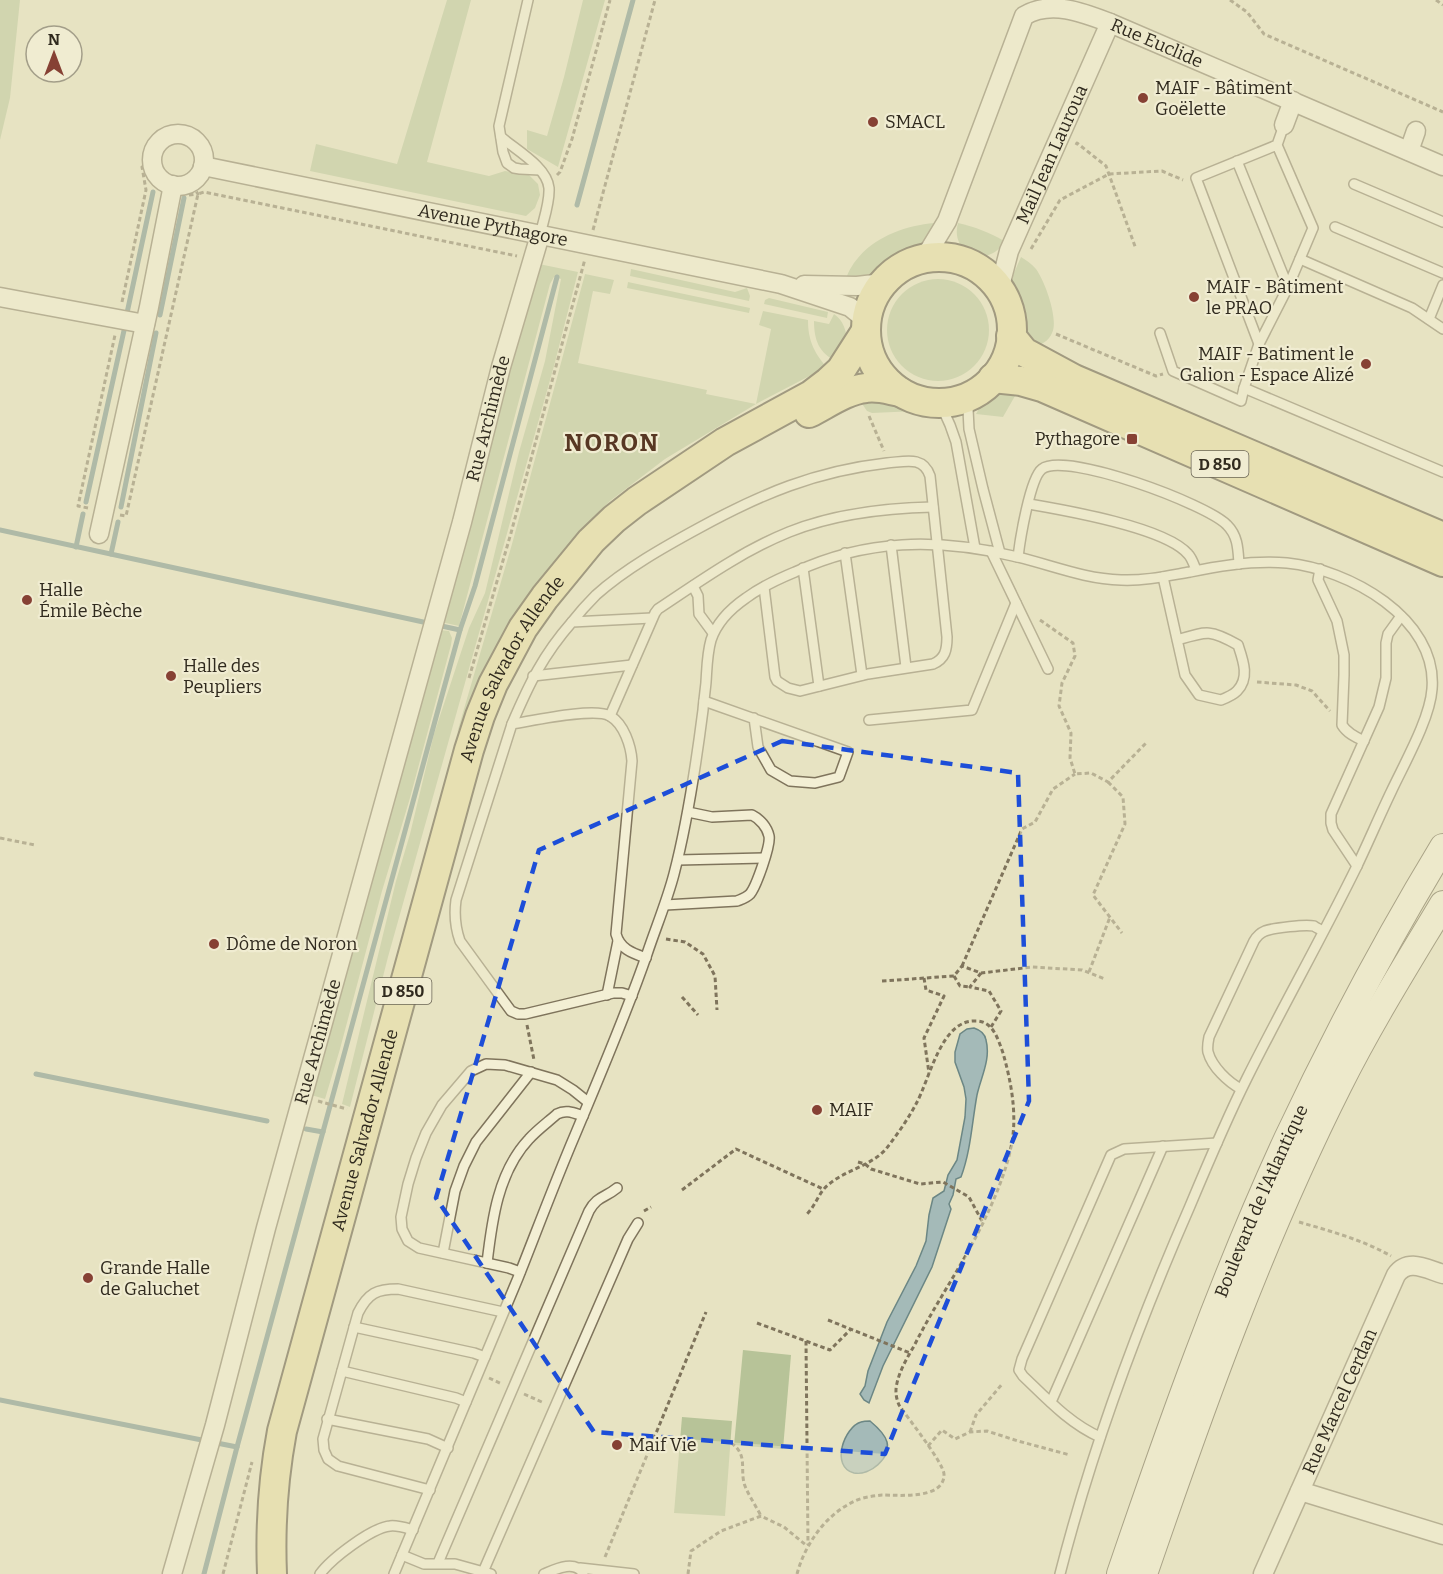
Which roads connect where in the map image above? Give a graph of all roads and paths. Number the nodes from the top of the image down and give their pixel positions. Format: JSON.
{"nodes":[{"id":1,"x":528,"y":0,"type":"edge"},
{"id":2,"x":610,"y":0,"type":"edge"},
{"id":3,"x":655,"y":0,"type":"edge"},
{"id":4,"x":1230,"y":0,"type":"edge"},
{"id":5,"x":1436,"y":0,"type":"edge"},
{"id":6,"x":1443,"y":5,"type":"edge"},
{"id":7,"x":1110,"y":23,"type":"junction"},
{"id":8,"x":1293,"y":101,"type":"junction"},
{"id":9,"x":1443,"y":112,"type":"edge"},
{"id":10,"x":1284,"y":125,"type":"joint"},
{"id":11,"x":1416,"y":132,"type":"dead end"},
{"id":12,"x":501,"y":137,"type":"junction"},
{"id":13,"x":1277,"y":145,"type":"junction"},
{"id":14,"x":1056,"y":146,"type":"junction"},
{"id":15,"x":1409,"y":151,"type":"junction"},
{"id":16,"x":1237,"y":161,"type":"junction"},
{"id":17,"x":152,"y":165,"type":"junction"},
{"id":18,"x":203,"y":166,"type":"junction"},
{"id":19,"x":1443,"y":166,"type":"edge"},
{"id":20,"x":540,"y":170,"type":"junction"},
{"id":21,"x":1109,"y":174,"type":"junction"},
{"id":22,"x":547,"y":180,"type":"junction"},
{"id":23,"x":1354,"y":184,"type":"dead end"},
{"id":24,"x":1199,"y":186,"type":"junction"},
{"id":25,"x":187,"y":187,"type":"junction"},
{"id":26,"x":1443,"y":222,"type":"edge"},
{"id":27,"x":1335,"y":227,"type":"dead end"},
{"id":28,"x":540,"y":235,"type":"junction"},
{"id":29,"x":588,"y":245,"type":"junction"},
{"id":30,"x":1136,"y":249,"type":"dead end"},
{"id":31,"x":1026,"y":256,"type":"dead end"},
{"id":32,"x":533,"y":259,"type":"junction"},
{"id":33,"x":924,"y":259,"type":"junction"},
{"id":34,"x":1300,"y":259,"type":"junction"},
{"id":35,"x":1443,"y":273,"type":"edge"},
{"id":36,"x":883,"y":283,"type":"junction"},
{"id":37,"x":781,"y":284,"type":"junction"},
{"id":38,"x":1443,"y":285,"type":"edge"},
{"id":39,"x":1288,"y":287,"type":"junction"},
{"id":40,"x":999,"y":290,"type":"junction"},
{"id":41,"x":0,"y":297,"type":"edge"},
{"id":42,"x":118,"y":319,"type":"junction"},
{"id":43,"x":1429,"y":319,"type":"junction"},
{"id":44,"x":145,"y":324,"type":"junction"},
{"id":45,"x":866,"y":326,"type":"junction"},
{"id":46,"x":1443,"y":329,"type":"edge"},
{"id":47,"x":1160,"y":333,"type":"dead end"},
{"id":48,"x":1056,"y":334,"type":"dead end"},
{"id":49,"x":1011,"y":336,"type":"junction"},
{"id":50,"x":1259,"y":344,"type":"junction"},
{"id":51,"x":1173,"y":371,"type":"junction"},
{"id":52,"x":982,"y":387,"type":"junction"},
{"id":53,"x":1244,"y":388,"type":"junction"},
{"id":54,"x":900,"y":392,"type":"junction"},
{"id":55,"x":940,"y":403,"type":"junction"},
{"id":56,"x":869,"y":416,"type":"dead end"},
{"id":57,"x":889,"y":463,"type":"junction"},
{"id":58,"x":1443,"y":472,"type":"edge"},
{"id":59,"x":674,"y":477,"type":"junction"},
{"id":60,"x":1029,"y":504,"type":"junction"},
{"id":61,"x":933,"y":507,"type":"junction"},
{"id":62,"x":104,"y":511,"type":"junction"},
{"id":63,"x":99,"y":534,"type":"dead end"},
{"id":64,"x":1443,"y":537,"type":"edge"},
{"id":65,"x":936,"y":544,"type":"junction"},
{"id":66,"x":891,"y":545,"type":"junction"},
{"id":67,"x":975,"y":548,"type":"junction"},
{"id":68,"x":996,"y":552,"type":"junction"},
{"id":69,"x":845,"y":553,"type":"junction"},
{"id":70,"x":1018,"y":557,"type":"junction"},
{"id":71,"x":1443,"y":562,"type":"edge"},
{"id":72,"x":1239,"y":564,"type":"junction"},
{"id":73,"x":803,"y":568,"type":"junction"},
{"id":74,"x":1320,"y":569,"type":"junction"},
{"id":75,"x":1196,"y":570,"type":"junction"},
{"id":76,"x":1164,"y":577,"type":"junction"},
{"id":77,"x":693,"y":586,"type":"junction"},
{"id":78,"x":764,"y":587,"type":"junction"},
{"id":79,"x":1016,"y":603,"type":"junction"},
{"id":80,"x":1401,"y":616,"type":"junction"},
{"id":81,"x":652,"y":618,"type":"junction"},
{"id":82,"x":572,"y":622,"type":"junction"},
{"id":83,"x":713,"y":633,"type":"junction"},
{"id":84,"x":1177,"y":640,"type":"junction"},
{"id":85,"x":632,"y":664,"type":"junction"},
{"id":86,"x":906,"y":667,"type":"junction"},
{"id":87,"x":1048,"y":669,"type":"dead end"},
{"id":88,"x":862,"y":675,"type":"junction"},
{"id":89,"x":534,"y":676,"type":"junction"},
{"id":90,"x":1243,"y":681,"type":"junction"},
{"id":91,"x":819,"y":686,"type":"junction"},
{"id":92,"x":704,"y":701,"type":"junction"},
{"id":93,"x":610,"y":716,"type":"junction"},
{"id":94,"x":754,"y":718,"type":"junction"},
{"id":95,"x":869,"y":720,"type":"dead end"},
{"id":96,"x":512,"y":724,"type":"junction"},
{"id":97,"x":1342,"y":725,"type":"junction"},
{"id":98,"x":1364,"y":741,"type":"junction"},
{"id":99,"x":1147,"y":742,"type":"dead end"},
{"id":100,"x":1075,"y":774,"type":"junction"},
{"id":101,"x":1108,"y":782,"type":"junction"},
{"id":102,"x":688,"y":812,"type":"junction"},
{"id":103,"x":0,"y":838,"type":"edge"},
{"id":104,"x":35,"y":845,"type":"dead end"},
{"id":105,"x":1443,"y":847,"type":"edge"},
{"id":106,"x":764,"y":858,"type":"junction"},
{"id":107,"x":678,"y":860,"type":"junction"},
{"id":108,"x":1357,"y":866,"type":"junction"},
{"id":109,"x":1443,"y":904,"type":"edge"},
{"id":110,"x":665,"y":905,"type":"junction"},
{"id":111,"x":1110,"y":917,"type":"junction"},
{"id":112,"x":1323,"y":931,"type":"junction"},
{"id":113,"x":1122,"y":933,"type":"dead end"},
{"id":114,"x":654,"y":936,"type":"junction"},
{"id":115,"x":618,"y":941,"type":"junction"},
{"id":116,"x":646,"y":958,"type":"junction"},
{"id":117,"x":963,"y":966,"type":"junction"},
{"id":118,"x":981,"y":972,"type":"junction"},
{"id":119,"x":1089,"y":972,"type":"junction"},
{"id":120,"x":954,"y":976,"type":"junction"},
{"id":121,"x":924,"y":978,"type":"junction"},
{"id":122,"x":1105,"y":979,"type":"dead end"},
{"id":123,"x":882,"y":981,"type":"dead end"},
{"id":124,"x":970,"y":987,"type":"junction"},
{"id":125,"x":606,"y":994,"type":"junction"},
{"id":126,"x":632,"y":996,"type":"junction"},
{"id":127,"x":682,"y":997,"type":"dead end"},
{"id":128,"x":717,"y":1010,"type":"dead end"},
{"id":129,"x":525,"y":1014,"type":"junction"},
{"id":130,"x":698,"y":1015,"type":"dead end"},
{"id":131,"x":991,"y":1027,"type":"junction"},
{"id":132,"x":534,"y":1073,"type":"junction"},
{"id":133,"x":929,"y":1075,"type":"junction"},
{"id":134,"x":1242,"y":1089,"type":"junction"},
{"id":135,"x":302,"y":1096,"type":"junction"},
{"id":136,"x":588,"y":1102,"type":"junction"},
{"id":137,"x":352,"y":1111,"type":"dead end"},
{"id":138,"x":583,"y":1116,"type":"junction"},
{"id":139,"x":1217,"y":1143,"type":"junction"},
{"id":140,"x":1163,"y":1146,"type":"junction"},
{"id":141,"x":858,"y":1162,"type":"dead end"},
{"id":142,"x":865,"y":1164,"type":"junction"},
{"id":143,"x":617,"y":1188,"type":"dead end"},
{"id":144,"x":824,"y":1189,"type":"junction"},
{"id":145,"x":682,"y":1190,"type":"dead end"},
{"id":146,"x":807,"y":1214,"type":"dead end"},
{"id":147,"x":1292,"y":1220,"type":"dead end"},
{"id":148,"x":638,"y":1223,"type":"dead end"},
{"id":149,"x":982,"y":1223,"type":"junction"},
{"id":150,"x":443,"y":1253,"type":"junction"},
{"id":151,"x":488,"y":1263,"type":"junction"},
{"id":152,"x":1404,"y":1267,"type":"junction"},
{"id":153,"x":520,"y":1272,"type":"junction"},
{"id":154,"x":1443,"y":1274,"type":"edge"},
{"id":155,"x":503,"y":1312,"type":"junction"},
{"id":156,"x":705,"y":1312,"type":"dead end"},
{"id":157,"x":828,"y":1320,"type":"dead end"},
{"id":158,"x":757,"y":1323,"type":"dead end"},
{"id":159,"x":354,"y":1327,"type":"junction"},
{"id":160,"x":851,"y":1329,"type":"junction"},
{"id":161,"x":806,"y":1341,"type":"junction"},
{"id":162,"x":910,"y":1353,"type":"junction"},
{"id":163,"x":485,"y":1357,"type":"junction"},
{"id":164,"x":342,"y":1371,"type":"junction"},
{"id":165,"x":1003,"y":1383,"type":"dead end"},
{"id":166,"x":524,"y":1394,"type":"dead end"},
{"id":167,"x":466,"y":1402,"type":"junction"},
{"id":168,"x":1051,"y":1402,"type":"junction"},
{"id":169,"x":546,"y":1404,"type":"dead end"},
{"id":170,"x":327,"y":1419,"type":"junction"},
{"id":171,"x":970,"y":1432,"type":"junction"},
{"id":172,"x":1100,"y":1437,"type":"junction"},
{"id":173,"x":730,"y":1443,"type":"dead end"},
{"id":174,"x":928,"y":1446,"type":"junction"},
{"id":175,"x":448,"y":1448,"type":"junction"},
{"id":176,"x":1070,"y":1455,"type":"dead end"},
{"id":177,"x":430,"y":1490,"type":"junction"},
{"id":178,"x":1300,"y":1491,"type":"junction"},
{"id":179,"x":761,"y":1516,"type":"junction"},
{"id":180,"x":413,"y":1530,"type":"junction"},
{"id":181,"x":1443,"y":1535,"type":"edge"},
{"id":182,"x":808,"y":1546,"type":"junction"},
{"id":183,"x":402,"y":1556,"type":"junction"},
{"id":184,"x":438,"y":1563,"type":"junction"},
{"id":185,"x":599,"y":1570,"type":"junction"},
{"id":186,"x":581,"y":1571,"type":"edge"},
{"id":187,"x":487,"y":1573,"type":"edge"},
{"id":188,"x":172,"y":1574,"type":"edge"},
{"id":189,"x":272,"y":1574,"type":"edge"},
{"id":190,"x":320,"y":1574,"type":"edge"},
{"id":191,"x":394,"y":1574,"type":"edge"},
{"id":192,"x":544,"y":1574,"type":"edge"},
{"id":193,"x":634,"y":1574,"type":"edge"},
{"id":194,"x":688,"y":1574,"type":"edge"},
{"id":195,"x":797,"y":1574,"type":"edge"},
{"id":196,"x":1060,"y":1574,"type":"edge"},
{"id":197,"x":1120,"y":1574,"type":"edge"},
{"id":198,"x":1144,"y":1574,"type":"edge"},
{"id":199,"x":1263,"y":1574,"type":"edge"}],
"edges":[{"from":1,"to":12,"type":"lane"},
{"from":2,"to":22,"type":"path"},
{"from":3,"to":29,"type":"path"},
{"from":4,"to":9,"type":"path"},
{"from":5,"to":6,"type":"path"},
{"from":7,"to":8,"type":"street","name":"Rue Euclide"},
{"from":7,"to":14,"type":"street","name":"Mail Jean Lauroua"},
{"from":7,"to":33,"type":"street","name":"Rue Euclide"},
{"from":8,"to":10,"type":"street"},
{"from":8,"to":15,"type":"street","name":"Rue Euclide"},
{"from":10,"to":13,"type":"lane"},
{"from":11,"to":15,"type":"street"},
{"from":12,"to":20,"type":"lane"},
{"from":12,"to":20,"type":"lane"},
{"from":13,"to":16,"type":"lane"},
{"from":13,"to":34,"type":"lane"},
{"from":14,"to":21,"type":"path"},
{"from":14,"to":40,"type":"street","name":"Mail Jean Lauroua"},
{"from":15,"to":19,"type":"street","name":"Rue Euclide"},
{"from":16,"to":24,"type":"lane"},
{"from":16,"to":39,"type":"lane"},
{"from":17,"to":18,"type":"street"},
{"from":17,"to":25,"type":"street"},
{"from":17,"to":42,"type":"path"},
{"from":18,"to":25,"type":"street"},
{"from":18,"to":28,"type":"street","name":"Avenue Pythagore"},
{"from":20,"to":22,"type":"lane"},
{"from":21,"to":24,"type":"path"},
{"from":21,"to":30,"type":"path"},
{"from":21,"to":31,"type":"path"},
{"from":22,"to":28,"type":"lane"},
{"from":23,"to":26,"type":"lane"},
{"from":24,"to":50,"type":"lane"},
{"from":25,"to":32,"type":"path"},
{"from":25,"to":44,"type":"street"},
{"from":25,"to":62,"type":"path"},
{"from":27,"to":35,"type":"lane"},
{"from":28,"to":29,"type":"street","name":"Avenue Pythagore"},
{"from":28,"to":32,"type":"street","name":"Rue Archimède"},
{"from":29,"to":37,"type":"street","name":"Avenue Pythagore"},
{"from":32,"to":135,"type":"street","name":"Rue Archimède"},
{"from":33,"to":36,"type":"main road"},
{"from":33,"to":40,"type":"main road"},
{"from":34,"to":39,"type":"lane"},
{"from":34,"to":43,"type":"lane"},
{"from":36,"to":37,"type":"street","name":"Avenue Pythagore"},
{"from":36,"to":45,"type":"main road"},
{"from":37,"to":45,"type":"street","name":"Avenue Pythagore"},
{"from":38,"to":43,"type":"lane"},
{"from":39,"to":50,"type":"lane"},
{"from":40,"to":49,"type":"main road"},
{"from":41,"to":42,"type":"street"},
{"from":42,"to":44,"type":"street"},
{"from":42,"to":62,"type":"path"},
{"from":43,"to":46,"type":"lane"},
{"from":44,"to":62,"type":"street"},
{"from":45,"to":54,"type":"main road"},
{"from":45,"to":59,"type":"main road","name":"Avenue Salvador Allende","number":"D 850"},
{"from":47,"to":51,"type":"lane"},
{"from":48,"to":51,"type":"path"},
{"from":49,"to":52,"type":"main road"},
{"from":49,"to":64,"type":"main road","number":"D 850"},
{"from":50,"to":53,"type":"lane"},
{"from":51,"to":53,"type":"lane"},
{"from":52,"to":55,"type":"main road"},
{"from":52,"to":68,"type":"lane"},
{"from":52,"to":71,"type":"main road","number":"D 850"},
{"from":53,"to":58,"type":"lane"},
{"from":54,"to":55,"type":"main road"},
{"from":54,"to":59,"type":"main road","name":"Avenue Salvador Allende","number":"D 850"},
{"from":55,"to":67,"type":"lane"},
{"from":56,"to":57,"type":"path"},
{"from":57,"to":61,"type":"lane"},
{"from":57,"to":82,"type":"lane"},
{"from":59,"to":189,"type":"main road","name":"Avenue Salvador Allende","number":"D 850"},
{"from":60,"to":70,"type":"lane"},
{"from":60,"to":72,"type":"lane"},
{"from":60,"to":75,"type":"lane"},
{"from":61,"to":65,"type":"lane"},
{"from":61,"to":77,"type":"lane"},
{"from":62,"to":63,"type":"street"},
{"from":65,"to":66,"type":"lane"},
{"from":65,"to":67,"type":"lane"},
{"from":65,"to":86,"type":"lane"},
{"from":66,"to":69,"type":"lane"},
{"from":66,"to":86,"type":"lane"},
{"from":67,"to":68,"type":"lane"},
{"from":68,"to":70,"type":"lane"},
{"from":68,"to":79,"type":"lane"},
{"from":69,"to":73,"type":"lane"},
{"from":69,"to":88,"type":"lane"},
{"from":70,"to":76,"type":"lane"},
{"from":72,"to":74,"type":"lane"},
{"from":72,"to":75,"type":"lane"},
{"from":73,"to":78,"type":"lane"},
{"from":73,"to":91,"type":"lane"},
{"from":74,"to":80,"type":"lane"},
{"from":74,"to":97,"type":"lane"},
{"from":75,"to":76,"type":"lane"},
{"from":76,"to":84,"type":"lane"},
{"from":77,"to":81,"type":"lane"},
{"from":77,"to":83,"type":"lane"},
{"from":78,"to":83,"type":"lane"},
{"from":78,"to":91,"type":"lane"},
{"from":79,"to":87,"type":"lane"},
{"from":79,"to":95,"type":"lane"},
{"from":79,"to":100,"type":"path"},
{"from":80,"to":98,"type":"lane"},
{"from":80,"to":108,"type":"lane"},
{"from":81,"to":82,"type":"lane"},
{"from":81,"to":85,"type":"lane"},
{"from":82,"to":89,"type":"lane"},
{"from":83,"to":92,"type":"lane"},
{"from":84,"to":90,"type":"lane"},
{"from":84,"to":90,"type":"lane"},
{"from":85,"to":89,"type":"lane"},
{"from":85,"to":93,"type":"lane"},
{"from":86,"to":88,"type":"lane"},
{"from":88,"to":91,"type":"lane"},
{"from":89,"to":96,"type":"lane"},
{"from":90,"to":97,"type":"path"},
{"from":92,"to":94,"type":"lane"},
{"from":92,"to":102,"type":"lane"},
{"from":93,"to":96,"type":"lane"},
{"from":93,"to":115,"type":"lane"},
{"from":94,"to":94,"type":"lane"},
{"from":96,"to":129,"type":"lane"},
{"from":97,"to":98,"type":"lane"},
{"from":98,"to":108,"type":"lane"},
{"from":99,"to":101,"type":"path"},
{"from":100,"to":101,"type":"path"},
{"from":100,"to":117,"type":"path"},
{"from":101,"to":111,"type":"path"},
{"from":102,"to":106,"type":"lane"},
{"from":102,"to":107,"type":"lane"},
{"from":103,"to":104,"type":"path"},
{"from":105,"to":197,"type":"main road","name":"Boulevard de l'Atlantique"},
{"from":106,"to":107,"type":"lane"},
{"from":106,"to":110,"type":"lane"},
{"from":107,"to":110,"type":"lane"},
{"from":108,"to":112,"type":"lane"},
{"from":109,"to":198,"type":"main road","name":"Boulevard de l'Atlantique"},
{"from":110,"to":114,"type":"lane"},
{"from":111,"to":113,"type":"path"},
{"from":111,"to":119,"type":"path"},
{"from":112,"to":134,"type":"lane"},
{"from":112,"to":134,"type":"lane"},
{"from":114,"to":116,"type":"lane"},
{"from":114,"to":128,"type":"path"},
{"from":115,"to":116,"type":"lane"},
{"from":115,"to":125,"type":"lane"},
{"from":116,"to":126,"type":"lane"},
{"from":117,"to":118,"type":"path"},
{"from":117,"to":120,"type":"path"},
{"from":118,"to":119,"type":"path"},
{"from":118,"to":124,"type":"path"},
{"from":119,"to":122,"type":"path"},
{"from":120,"to":121,"type":"path"},
{"from":120,"to":124,"type":"path"},
{"from":121,"to":123,"type":"path"},
{"from":121,"to":133,"type":"path"},
{"from":124,"to":131,"type":"path"},
{"from":125,"to":126,"type":"lane"},
{"from":125,"to":129,"type":"lane"},
{"from":126,"to":136,"type":"lane"},
{"from":127,"to":130,"type":"path"},
{"from":129,"to":132,"type":"path"},
{"from":131,"to":133,"type":"path"},
{"from":131,"to":149,"type":"path"},
{"from":132,"to":136,"type":"lane"},
{"from":132,"to":150,"type":"lane"},
{"from":132,"to":150,"type":"lane"},
{"from":133,"to":142,"type":"path"},
{"from":134,"to":139,"type":"lane"},
{"from":135,"to":137,"type":"path"},
{"from":135,"to":188,"type":"street","name":"Rue Archimède"},
{"from":136,"to":138,"type":"lane"},
{"from":138,"to":151,"type":"lane"},
{"from":138,"to":153,"type":"lane"},
{"from":139,"to":140,"type":"lane"},
{"from":139,"to":172,"type":"lane"},
{"from":140,"to":168,"type":"lane"},
{"from":140,"to":168,"type":"lane"},
{"from":141,"to":142,"type":"path"},
{"from":142,"to":144,"type":"path"},
{"from":142,"to":149,"type":"path"},
{"from":143,"to":184,"type":"lane"},
{"from":144,"to":145,"type":"path"},
{"from":144,"to":146,"type":"path"},
{"from":147,"to":152,"type":"path"},
{"from":148,"to":187,"type":"lane"},
{"from":149,"to":162,"type":"path"},
{"from":150,"to":151,"type":"lane"},
{"from":151,"to":153,"type":"lane"},
{"from":152,"to":154,"type":"street"},
{"from":152,"to":178,"type":"street","name":"Rue Marcel Cerdan"},
{"from":153,"to":155,"type":"lane"},
{"from":155,"to":159,"type":"lane"},
{"from":155,"to":163,"type":"lane"},
{"from":156,"to":185,"type":"path"},
{"from":157,"to":160,"type":"path"},
{"from":158,"to":161,"type":"path"},
{"from":159,"to":163,"type":"lane"},
{"from":159,"to":164,"type":"lane"},
{"from":160,"to":161,"type":"path"},
{"from":160,"to":162,"type":"path"},
{"from":161,"to":182,"type":"path"},
{"from":162,"to":174,"type":"path"},
{"from":163,"to":167,"type":"lane"},
{"from":164,"to":167,"type":"lane"},
{"from":164,"to":170,"type":"lane"},
{"from":165,"to":171,"type":"path"},
{"from":166,"to":169,"type":"path"},
{"from":167,"to":175,"type":"lane"},
{"from":168,"to":172,"type":"lane"},
{"from":170,"to":175,"type":"lane"},
{"from":170,"to":177,"type":"lane"},
{"from":171,"to":174,"type":"path"},
{"from":171,"to":176,"type":"path"},
{"from":172,"to":196,"type":"lane"},
{"from":173,"to":179,"type":"path"},
{"from":174,"to":182,"type":"path"},
{"from":175,"to":177,"type":"lane"},
{"from":177,"to":180,"type":"lane"},
{"from":178,"to":181,"type":"street"},
{"from":178,"to":199,"type":"street","name":"Rue Marcel Cerdan"},
{"from":179,"to":182,"type":"path"},
{"from":179,"to":194,"type":"path"},
{"from":180,"to":183,"type":"lane"},
{"from":180,"to":190,"type":"lane"},
{"from":182,"to":195,"type":"path"},
{"from":183,"to":184,"type":"lane"},
{"from":183,"to":191,"type":"lane"},
{"from":184,"to":187,"type":"lane"},
{"from":185,"to":186,"type":"lane"},
{"from":185,"to":193,"type":"lane"},
{"from":186,"to":192,"type":"lane"}]}
